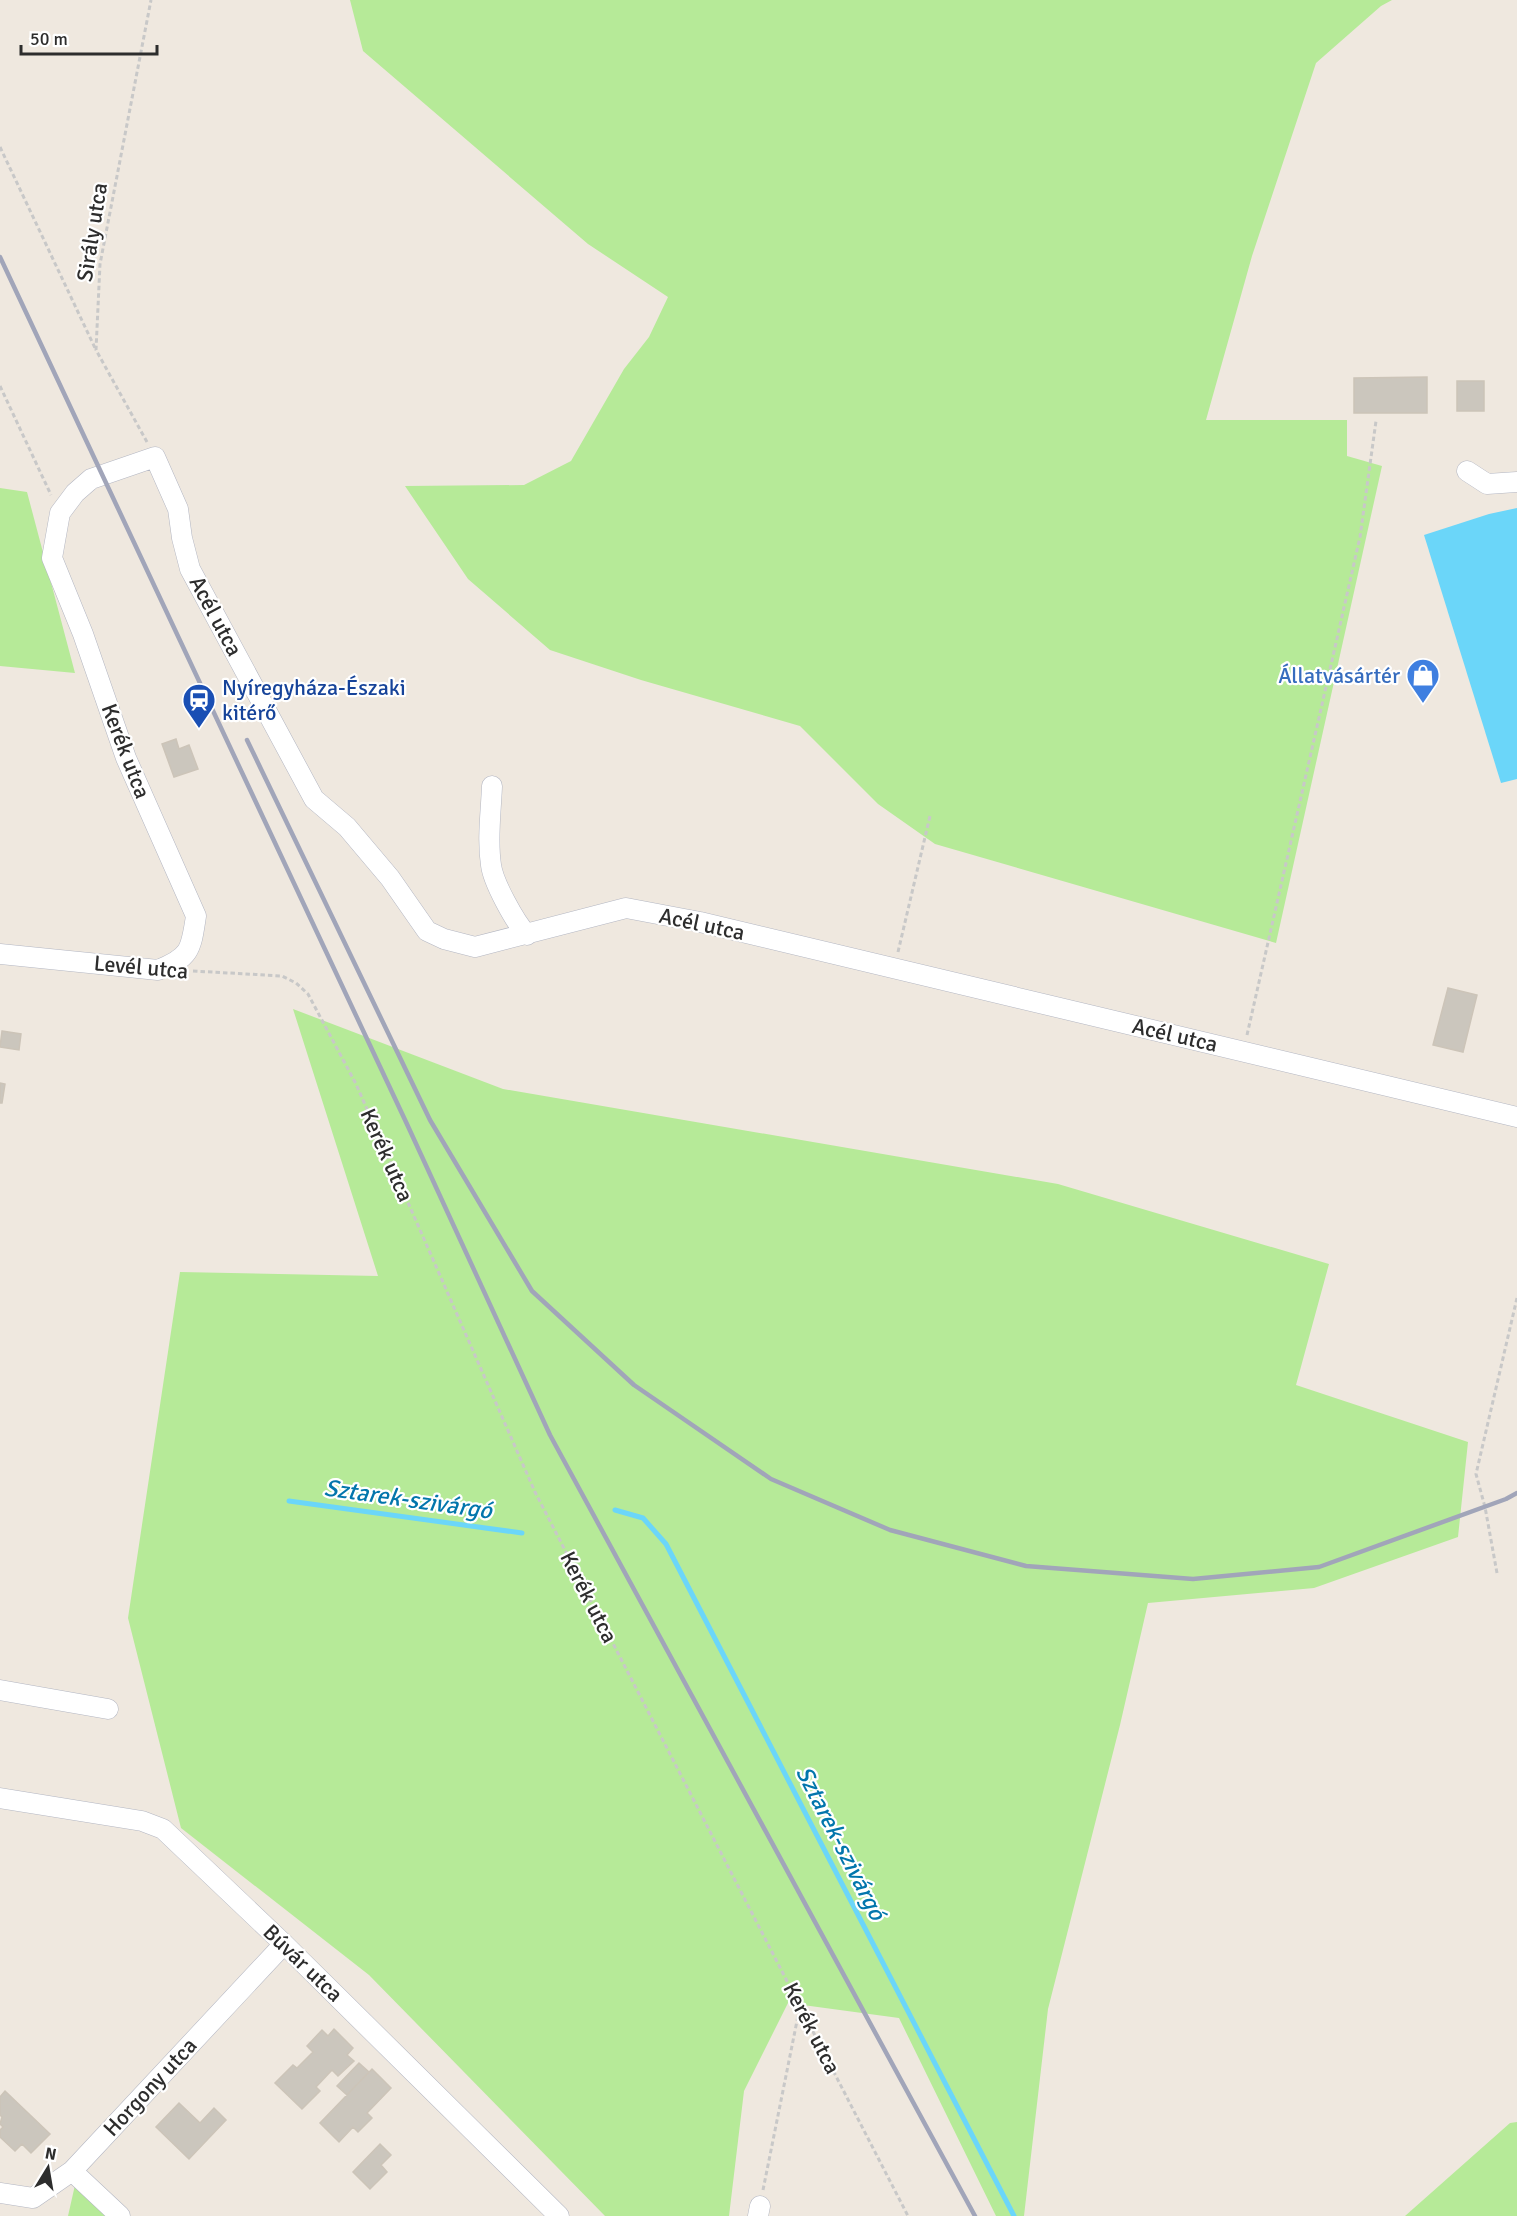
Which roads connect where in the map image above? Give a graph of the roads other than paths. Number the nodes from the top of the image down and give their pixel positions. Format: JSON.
{"nodes":[{"id":1,"x":155,"y":456,"type":"joint"},
{"id":2,"x":1467,"y":471,"type":"dead end"},
{"id":3,"x":1517,"y":482,"type":"edge"},
{"id":4,"x":492,"y":786,"type":"dead end"},
{"id":5,"x":527,"y":934,"type":"junction"},
{"id":6,"x":0,"y":954,"type":"edge"},
{"id":7,"x":158,"y":970,"type":"joint"},
{"id":8,"x":1517,"y":1117,"type":"edge"},
{"id":9,"x":0,"y":1690,"type":"edge"},
{"id":10,"x":108,"y":1709,"type":"dead end"},
{"id":11,"x":0,"y":1798,"type":"edge"},
{"id":12,"x":284,"y":1944,"type":"junction"},
{"id":13,"x":72,"y":2171,"type":"junction"},
{"id":14,"x":0,"y":2193,"type":"edge"},
{"id":15,"x":120,"y":2216,"type":"edge"},
{"id":16,"x":558,"y":2216,"type":"edge"}],
"edges":[{"from":1,"to":5,"type":"street","name":"Acél utca"},
{"from":1,"to":7,"type":"street","name":"Kerék utca"},
{"from":2,"to":3,"type":"street"},
{"from":4,"to":5,"type":"street"},
{"from":5,"to":8,"type":"street","name":"Acél utca"},
{"from":6,"to":7,"type":"street","name":"Levél utca"},
{"from":9,"to":10,"type":"street"},
{"from":11,"to":12,"type":"street","name":"Búvár utca"},
{"from":12,"to":13,"type":"street","name":"Horgony utca"},
{"from":12,"to":16,"type":"street","name":"Búvár utca"},
{"from":13,"to":14,"type":"street","name":"Horgony utca"},
{"from":13,"to":15,"type":"street"}]}
